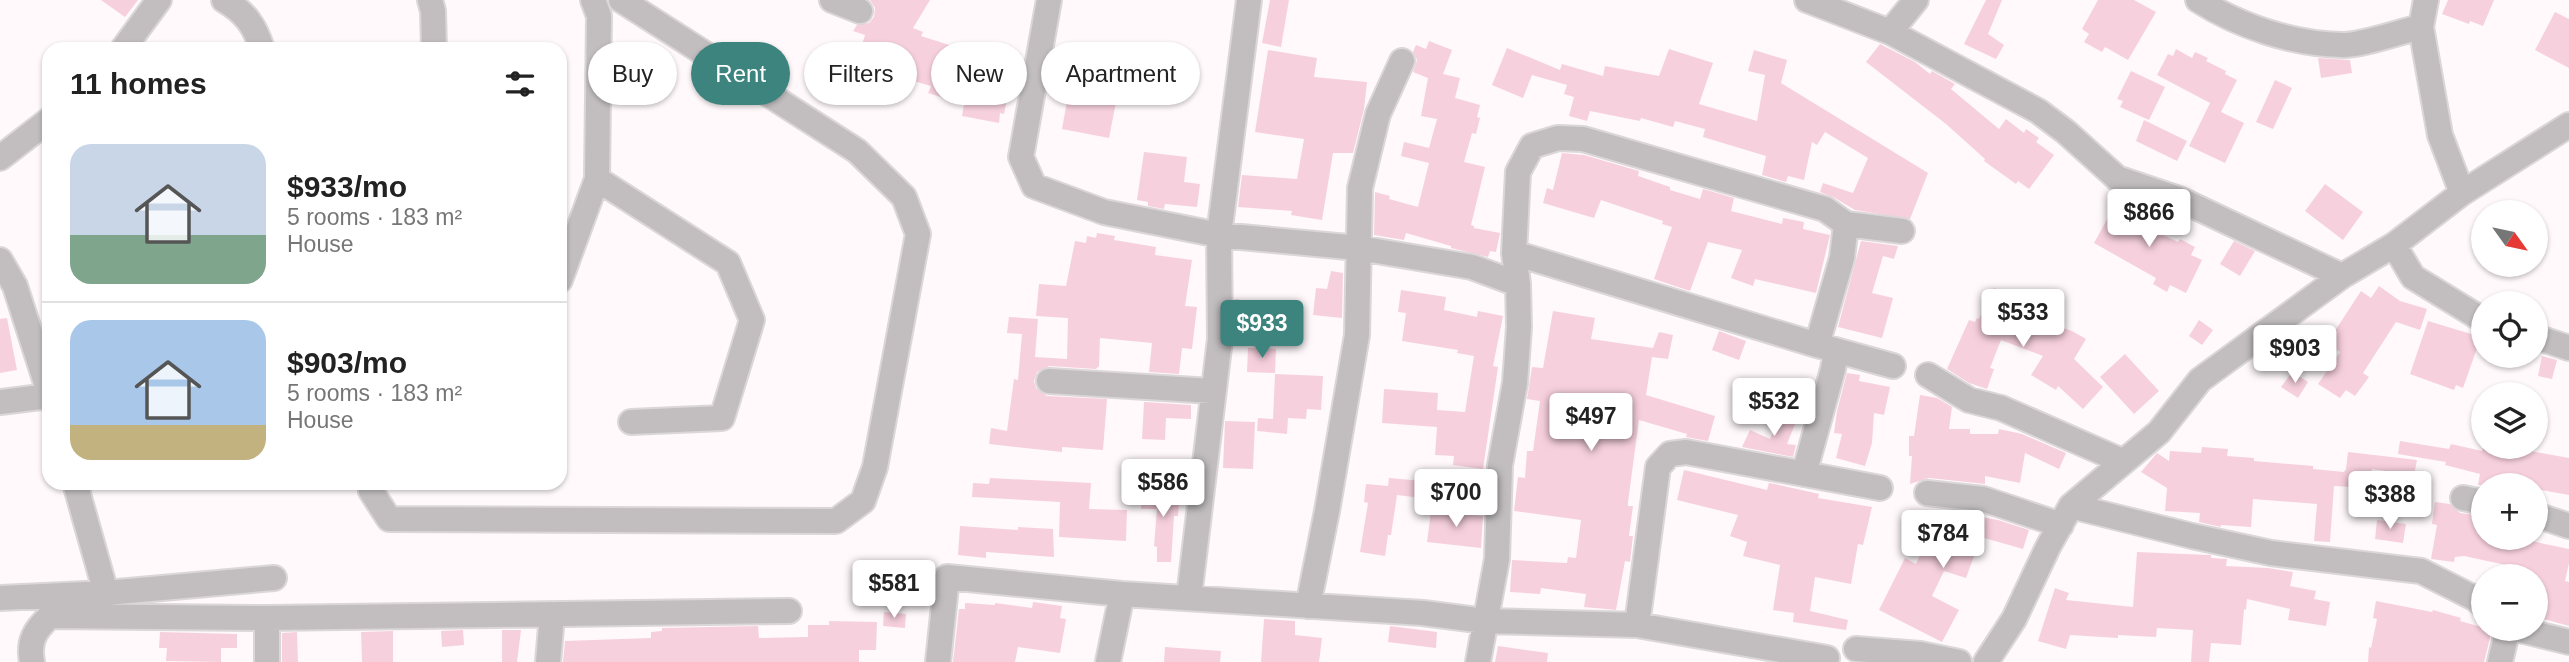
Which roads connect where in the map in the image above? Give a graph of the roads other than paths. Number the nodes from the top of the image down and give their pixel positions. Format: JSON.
{"nodes":[{"id":1,"x":159,"y":0,"type":"edge"},
{"id":2,"x":224,"y":0,"type":"edge"},
{"id":3,"x":430,"y":0,"type":"edge"},
{"id":4,"x":593,"y":0,"type":"edge"},
{"id":5,"x":621,"y":0,"type":"edge"},
{"id":6,"x":832,"y":0,"type":"edge"},
{"id":7,"x":1049,"y":0,"type":"edge"},
{"id":8,"x":1249,"y":0,"type":"edge"},
{"id":9,"x":1807,"y":0,"type":"edge"},
{"id":10,"x":1916,"y":0,"type":"edge"},
{"id":11,"x":2198,"y":0,"type":"edge"},
{"id":12,"x":2426,"y":0,"type":"edge"},
{"id":13,"x":860,"y":11,"type":"dead end"},
{"id":14,"x":2421,"y":27,"type":"junction"},
{"id":15,"x":1890,"y":32,"type":"junction"},
{"id":16,"x":127,"y":42,"type":"edge"},
{"id":17,"x":260,"y":42,"type":"edge"},
{"id":18,"x":434,"y":42,"type":"edge"},
{"id":19,"x":1402,"y":61,"type":"dead end"},
{"id":20,"x":42,"y":125,"type":"edge"},
{"id":21,"x":2569,"y":125,"type":"edge"},
{"id":22,"x":0,"y":158,"type":"edge"},
{"id":23,"x":597,"y":179,"type":"junction"},
{"id":24,"x":2462,"y":193,"type":"junction"},
{"id":25,"x":1846,"y":224,"type":"junction"},
{"id":26,"x":1902,"y":232,"type":"dead end"},
{"id":27,"x":1219,"y":235,"type":"junction"},
{"id":28,"x":2394,"y":245,"type":"junction"},
{"id":29,"x":1359,"y":248,"type":"junction"},
{"id":30,"x":1514,"y":253,"type":"junction"},
{"id":31,"x":0,"y":260,"type":"edge"},
{"id":32,"x":567,"y":261,"type":"edge"},
{"id":33,"x":2342,"y":276,"type":"junction"},
{"id":34,"x":1518,"y":284,"type":"junction"},
{"id":35,"x":2471,"y":313,"type":"edge"},
{"id":36,"x":2548,"y":341,"type":"edge"},
{"id":37,"x":1826,"y":348,"type":"junction"},
{"id":38,"x":2569,"y":348,"type":"edge"},
{"id":39,"x":1893,"y":366,"type":"dead end"},
{"id":40,"x":42,"y":372,"type":"edge"},
{"id":41,"x":1928,"y":376,"type":"dead end"},
{"id":42,"x":1049,"y":381,"type":"dead end"},
{"id":43,"x":1212,"y":391,"type":"junction"},
{"id":44,"x":42,"y":395,"type":"edge"},
{"id":45,"x":0,"y":402,"type":"edge"},
{"id":46,"x":631,"y":422,"type":"dead end"},
{"id":47,"x":2122,"y":461,"type":"junction"},
{"id":48,"x":1804,"y":474,"type":"junction"},
{"id":49,"x":1880,"y":488,"type":"dead end"},
{"id":50,"x":77,"y":490,"type":"edge"},
{"id":51,"x":371,"y":490,"type":"edge"},
{"id":52,"x":1927,"y":493,"type":"dead end"},
{"id":53,"x":2066,"y":515,"type":"junction"},
{"id":54,"x":2548,"y":518,"type":"edge"},
{"id":55,"x":2569,"y":526,"type":"edge"},
{"id":56,"x":274,"y":578,"type":"dead end"},
{"id":57,"x":106,"y":593,"type":"junction"},
{"id":58,"x":1122,"y":594,"type":"junction"},
{"id":59,"x":1189,"y":597,"type":"junction"},
{"id":60,"x":0,"y":598,"type":"edge"},
{"id":61,"x":2471,"y":598,"type":"edge"},
{"id":62,"x":1308,"y":606,"type":"junction"},
{"id":63,"x":789,"y":611,"type":"dead end"},
{"id":64,"x":552,"y":615,"type":"junction"},
{"id":65,"x":267,"y":618,"type":"junction"},
{"id":66,"x":1485,"y":621,"type":"junction"},
{"id":67,"x":1637,"y":625,"type":"junction"},
{"id":68,"x":2548,"y":637,"type":"edge"},
{"id":69,"x":2506,"y":641,"type":"edge"},
{"id":70,"x":2569,"y":642,"type":"edge"},
{"id":71,"x":1856,"y":649,"type":"dead end"},
{"id":72,"x":1827,"y":658,"type":"dead end"},
{"id":73,"x":32,"y":662,"type":"edge"},
{"id":74,"x":267,"y":662,"type":"edge"},
{"id":75,"x":548,"y":662,"type":"edge"},
{"id":76,"x":938,"y":662,"type":"edge"},
{"id":77,"x":1108,"y":662,"type":"edge"},
{"id":78,"x":1479,"y":662,"type":"edge"},
{"id":79,"x":1959,"y":662,"type":"edge"},
{"id":80,"x":1986,"y":662,"type":"edge"},
{"id":81,"x":2500,"y":662,"type":"edge"}],
"edges":[{"from":1,"to":16,"type":"street"},
{"from":2,"to":17,"type":"street"},
{"from":3,"to":18,"type":"street"},
{"from":4,"to":23,"type":"street"},
{"from":5,"to":51,"type":"street"},
{"from":6,"to":13,"type":"street"},
{"from":7,"to":27,"type":"street"},
{"from":8,"to":27,"type":"street"},
{"from":9,"to":15,"type":"street"},
{"from":10,"to":15,"type":"street"},
{"from":11,"to":14,"type":"street"},
{"from":12,"to":14,"type":"street"},
{"from":14,"to":24,"type":"street"},
{"from":15,"to":33,"type":"street"},
{"from":19,"to":29,"type":"street"},
{"from":20,"to":22,"type":"street"},
{"from":21,"to":24,"type":"street"},
{"from":23,"to":32,"type":"street"},
{"from":23,"to":46,"type":"street"},
{"from":24,"to":28,"type":"street"},
{"from":25,"to":26,"type":"street"},
{"from":25,"to":30,"type":"street"},
{"from":25,"to":37,"type":"street"},
{"from":27,"to":29,"type":"street"},
{"from":27,"to":43,"type":"street"},
{"from":28,"to":33,"type":"street"},
{"from":28,"to":35,"type":"street"},
{"from":29,"to":34,"type":"street"},
{"from":29,"to":62,"type":"street"},
{"from":30,"to":34,"type":"street"},
{"from":30,"to":37,"type":"street"},
{"from":31,"to":40,"type":"street"},
{"from":33,"to":47,"type":"street"},
{"from":34,"to":66,"type":"street"},
{"from":36,"to":38,"type":"street"},
{"from":37,"to":39,"type":"street"},
{"from":37,"to":48,"type":"street"},
{"from":41,"to":47,"type":"street"},
{"from":42,"to":43,"type":"street"},
{"from":43,"to":59,"type":"street"},
{"from":44,"to":45,"type":"street"},
{"from":47,"to":53,"type":"street"},
{"from":48,"to":49,"type":"street"},
{"from":48,"to":67,"type":"street"},
{"from":50,"to":57,"type":"street"},
{"from":52,"to":53,"type":"street"},
{"from":53,"to":61,"type":"street"},
{"from":53,"to":80,"type":"street"},
{"from":54,"to":55,"type":"street"},
{"from":56,"to":57,"type":"street"},
{"from":57,"to":60,"type":"street"},
{"from":58,"to":59,"type":"street"},
{"from":58,"to":76,"type":"street"},
{"from":58,"to":77,"type":"street"},
{"from":59,"to":62,"type":"street"},
{"from":62,"to":66,"type":"street"},
{"from":63,"to":64,"type":"street"},
{"from":64,"to":65,"type":"street"},
{"from":64,"to":75,"type":"street"},
{"from":65,"to":73,"type":"street"},
{"from":65,"to":74,"type":"street"},
{"from":66,"to":67,"type":"street"},
{"from":66,"to":78,"type":"street"},
{"from":67,"to":72,"type":"street"},
{"from":68,"to":70,"type":"street"},
{"from":69,"to":81,"type":"street"},
{"from":71,"to":79,"type":"street"}]}
